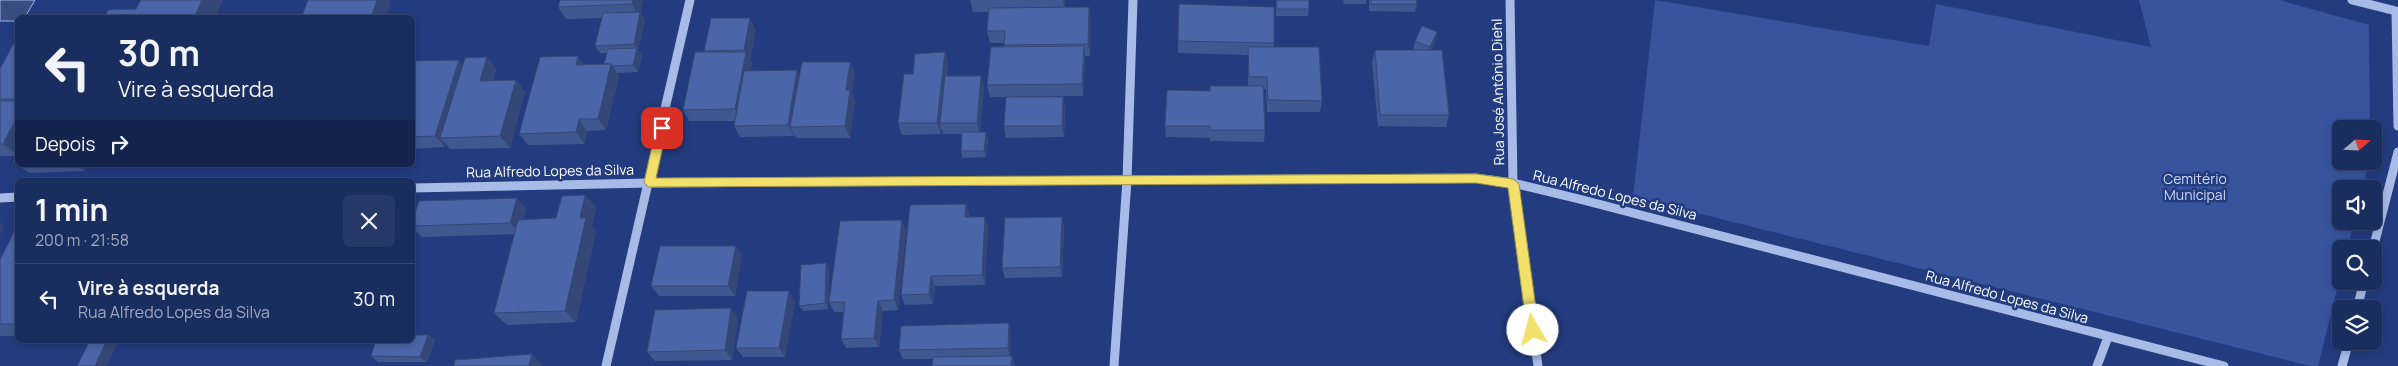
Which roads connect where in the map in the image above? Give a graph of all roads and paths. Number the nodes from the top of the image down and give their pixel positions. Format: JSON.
{"nodes":[{"id":1,"x":690,"y":0,"type":"edge"},
{"id":2,"x":1133,"y":0,"type":"edge"},
{"id":3,"x":1510,"y":0,"type":"edge"},
{"id":4,"x":2352,"y":0,"type":"edge"},
{"id":5,"x":2398,"y":126,"type":"edge"},
{"id":6,"x":2398,"y":152,"type":"edge"},
{"id":7,"x":1127,"y":180,"type":"junction"},
{"id":8,"x":649,"y":183,"type":"junction"},
{"id":9,"x":1513,"y":184,"type":"junction"},
{"id":10,"x":415,"y":188,"type":"edge"},
{"id":11,"x":15,"y":197,"type":"edge"},
{"id":12,"x":0,"y":198,"type":"edge"},
{"id":13,"x":2375,"y":240,"type":"edge"},
{"id":14,"x":2108,"y":337,"type":"junction"},
{"id":15,"x":2346,"y":350,"type":"edge"},
{"id":16,"x":606,"y":366,"type":"edge"},
{"id":17,"x":1114,"y":366,"type":"edge"},
{"id":18,"x":1538,"y":366,"type":"edge"},
{"id":19,"x":2097,"y":366,"type":"edge"},
{"id":20,"x":2224,"y":366,"type":"edge"},
{"id":21,"x":2342,"y":366,"type":"edge"}],
"edges":[{"from":1,"to":8,"type":"street"},
{"from":2,"to":7,"type":"street"},
{"from":3,"to":9,"type":"street","name":"Rua José Antônio Diehl"},
{"from":4,"to":5,"type":"street"},
{"from":6,"to":13,"type":"street"},
{"from":7,"to":8,"type":"street","name":"Rua Alfredo Lopes da Silva"},
{"from":7,"to":9,"type":"street","name":"Rua Alfredo Lopes da Silva"},
{"from":7,"to":17,"type":"street"},
{"from":8,"to":10,"type":"street","name":"Rua Alfredo Lopes da Silva"},
{"from":8,"to":16,"type":"street"},
{"from":9,"to":14,"type":"street","name":"Rua Alfredo Lopes da Silva"},
{"from":9,"to":18,"type":"street","name":"Rua José Antônio Diehl"},
{"from":11,"to":12,"type":"street"},
{"from":14,"to":19,"type":"street"},
{"from":14,"to":20,"type":"street","name":"Rua Alfredo Lopes da Silva"},
{"from":15,"to":21,"type":"street"}]}
